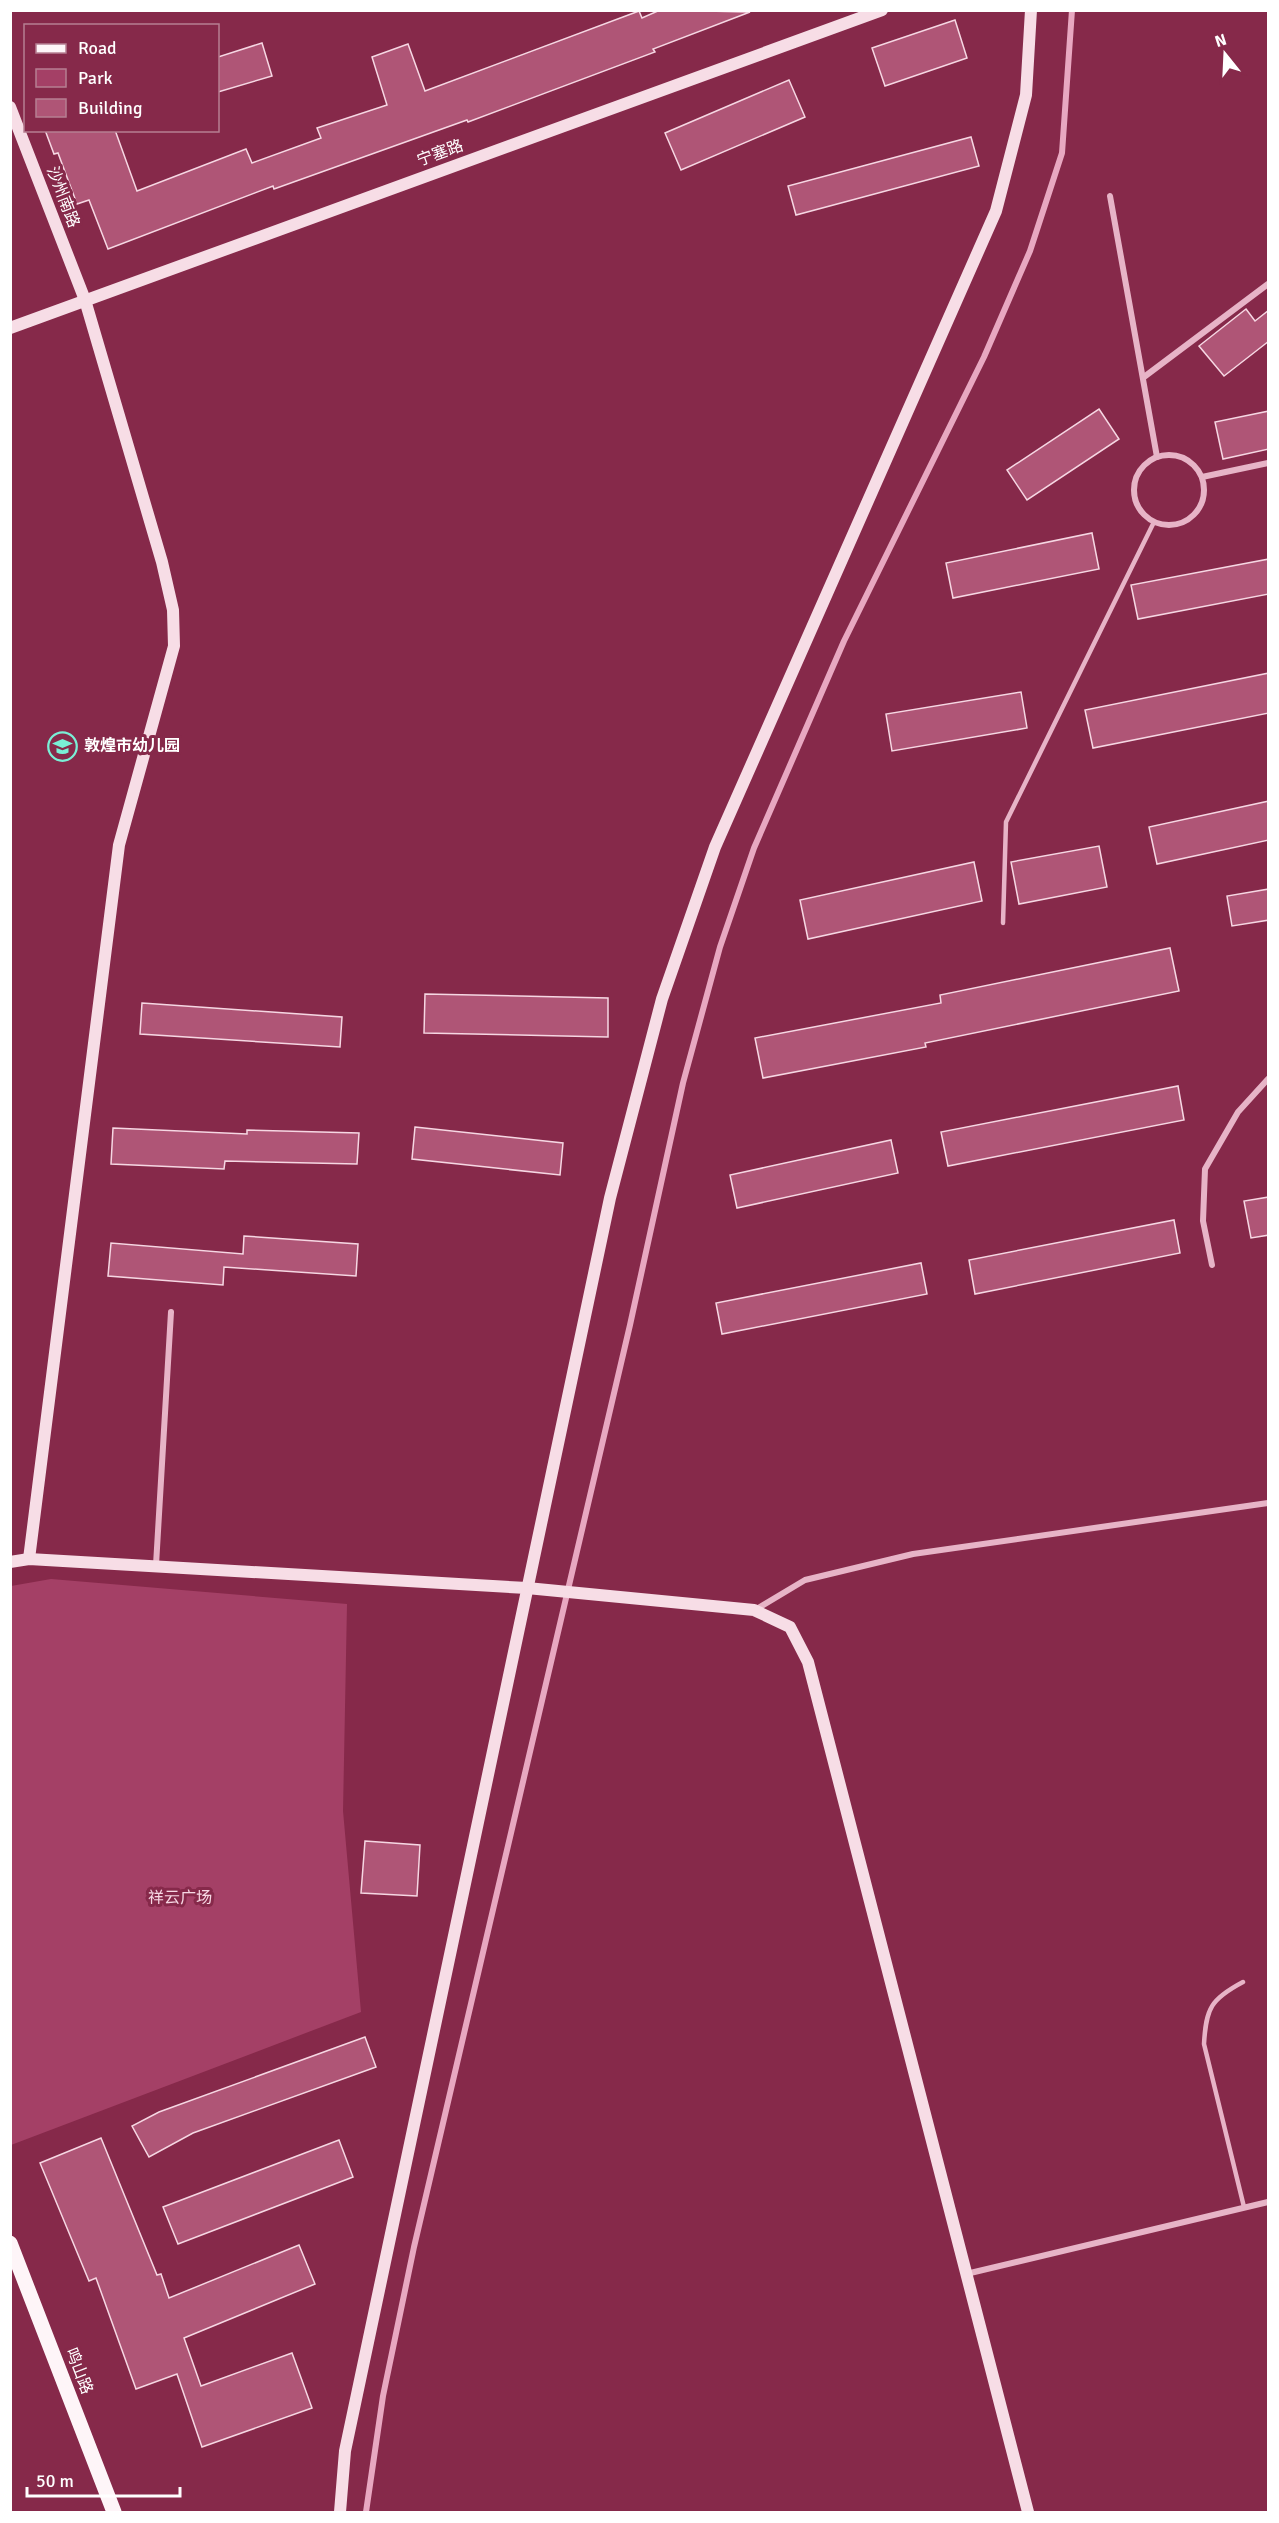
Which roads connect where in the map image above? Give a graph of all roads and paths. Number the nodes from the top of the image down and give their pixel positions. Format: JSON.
{"nodes":[{"id":1,"x":882,"y":10,"type":"edge"},
{"id":2,"x":1031,"y":10,"type":"edge"},
{"id":3,"x":10,"y":107,"type":"edge"},
{"id":4,"x":1110,"y":196,"type":"dead end"},
{"id":5,"x":1269,"y":284,"type":"edge"},
{"id":6,"x":85,"y":300,"type":"junction"},
{"id":7,"x":10,"y":328,"type":"edge"},
{"id":8,"x":1144,"y":377,"type":"junction"},
{"id":9,"x":1157,"y":457,"type":"junction"},
{"id":10,"x":1269,"y":463,"type":"edge"},
{"id":11,"x":1202,"y":477,"type":"junction"},
{"id":12,"x":1154,"y":522,"type":"junction"},
{"id":13,"x":1003,"y":922,"type":"dead end"},
{"id":14,"x":1269,"y":1079,"type":"edge"},
{"id":15,"x":1212,"y":1265,"type":"dead end"},
{"id":16,"x":171,"y":1312,"type":"dead end"},
{"id":17,"x":1269,"y":1503,"type":"edge"},
{"id":18,"x":29,"y":1559,"type":"junction"},
{"id":19,"x":10,"y":1562,"type":"edge"},
{"id":20,"x":156,"y":1565,"type":"junction"},
{"id":21,"x":527,"y":1588,"type":"junction"},
{"id":22,"x":754,"y":1610,"type":"junction"},
{"id":23,"x":1243,"y":1982,"type":"dead end"},
{"id":24,"x":1269,"y":2202,"type":"edge"},
{"id":25,"x":1244,"y":2207,"type":"junction"},
{"id":26,"x":10,"y":2243,"type":"edge"},
{"id":27,"x":966,"y":2274,"type":"junction"},
{"id":28,"x":114,"y":2512,"type":"edge"},
{"id":29,"x":340,"y":2512,"type":"edge"},
{"id":30,"x":1028,"y":2512,"type":"edge"}],
"edges":[{"from":1,"to":6,"type":"street","name":"宁塞路"},
{"from":2,"to":21,"type":"street"},
{"from":3,"to":6,"type":"street","name":"沙州南路"},
{"from":4,"to":8,"type":"street"},
{"from":5,"to":8,"type":"street"},
{"from":6,"to":7,"type":"street","name":"宁塞路"},
{"from":6,"to":18,"type":"street","name":"沙州南路"},
{"from":8,"to":9,"type":"street"},
{"from":9,"to":11,"type":"street"},
{"from":9,"to":12,"type":"street"},
{"from":10,"to":11,"type":"street"},
{"from":11,"to":12,"type":"street"},
{"from":12,"to":13,"type":"lane"},
{"from":14,"to":15,"type":"street"},
{"from":16,"to":20,"type":"street"},
{"from":17,"to":22,"type":"street"},
{"from":18,"to":19,"type":"street"},
{"from":18,"to":20,"type":"street"},
{"from":20,"to":21,"type":"street"},
{"from":21,"to":22,"type":"street"},
{"from":21,"to":29,"type":"street"},
{"from":22,"to":27,"type":"street"},
{"from":23,"to":25,"type":"lane"},
{"from":24,"to":25,"type":"street"},
{"from":25,"to":27,"type":"street"},
{"from":26,"to":28,"type":"main road","name":"鸣山路"},
{"from":27,"to":30,"type":"street"}]}
